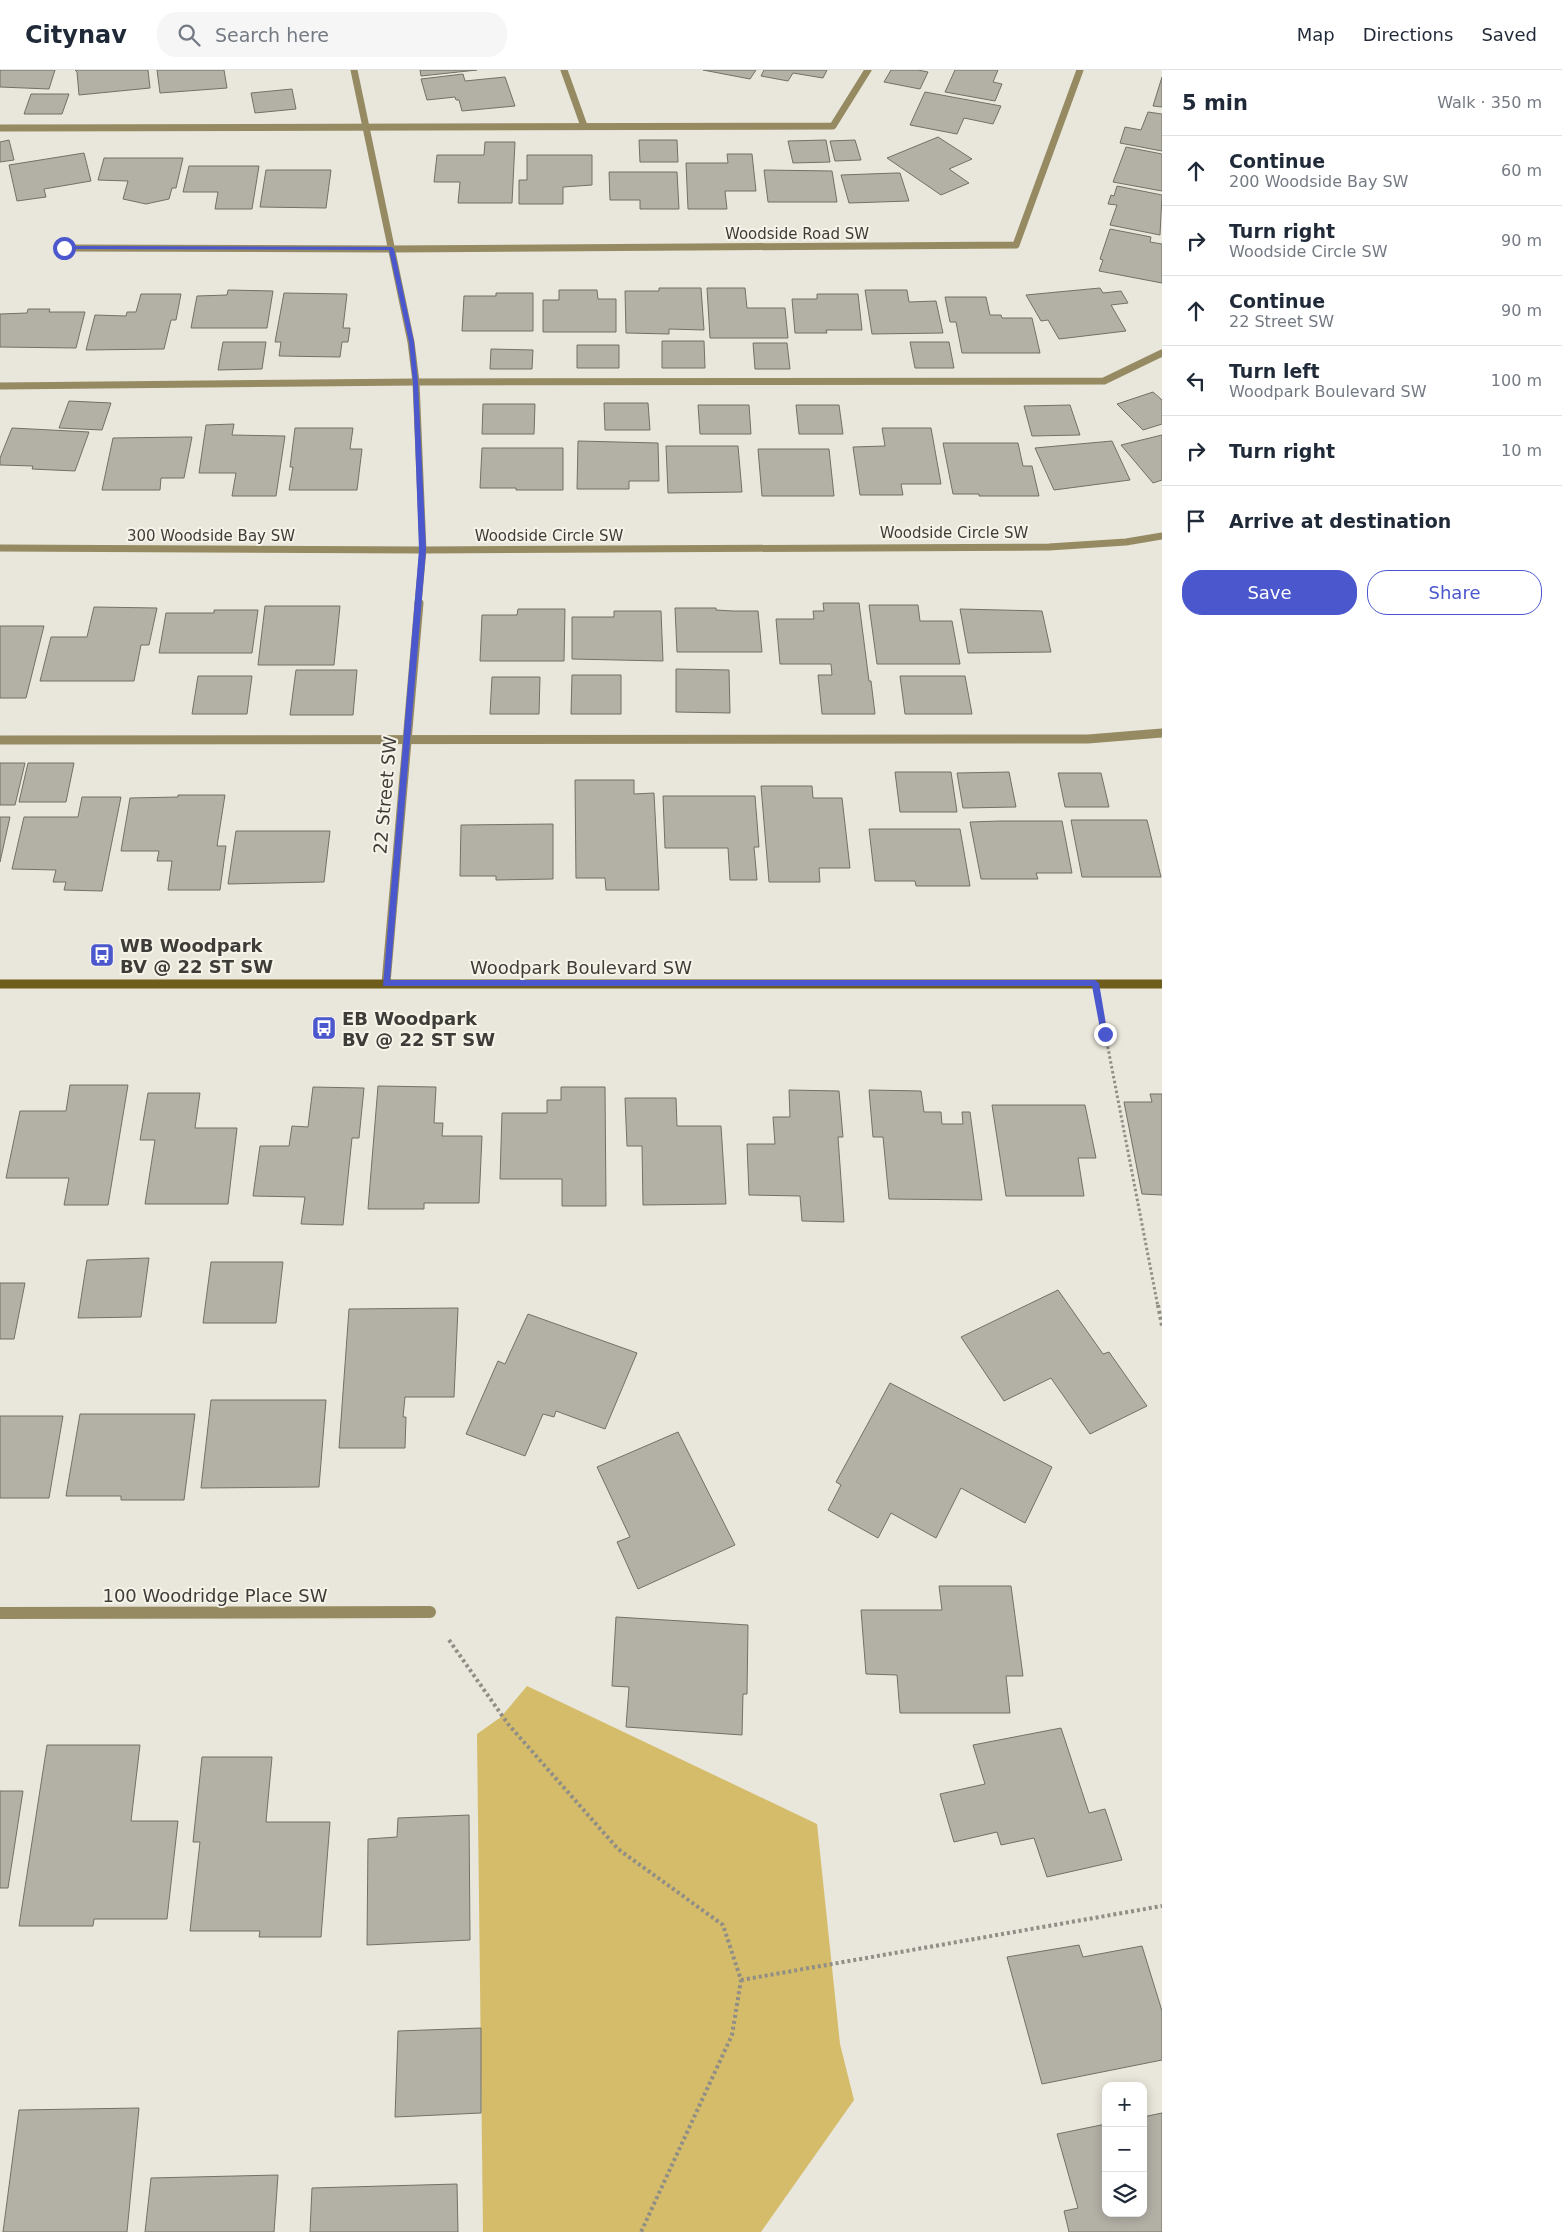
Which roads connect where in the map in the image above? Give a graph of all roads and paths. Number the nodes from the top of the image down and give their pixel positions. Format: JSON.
{"nodes":[{"id":1,"x":354,"y":70,"type":"edge"},
{"id":2,"x":564,"y":70,"type":"edge"},
{"id":3,"x":868,"y":70,"type":"edge"},
{"id":4,"x":1080,"y":70,"type":"edge"},
{"id":5,"x":367,"y":126,"type":"junction"},
{"id":6,"x":584,"y":126,"type":"junction"},
{"id":7,"x":0,"y":128,"type":"edge"},
{"id":8,"x":64,"y":248,"type":"dead end"},
{"id":9,"x":392,"y":249,"type":"junction"},
{"id":10,"x":1162,"y":353,"type":"edge"},
{"id":11,"x":416,"y":382,"type":"junction"},
{"id":12,"x":0,"y":386,"type":"edge"},
{"id":13,"x":1162,"y":536,"type":"edge"},
{"id":14,"x":0,"y":548,"type":"edge"},
{"id":15,"x":422,"y":550,"type":"junction"},
{"id":16,"x":1162,"y":733,"type":"edge"},
{"id":17,"x":406,"y":738,"type":"junction"},
{"id":18,"x":0,"y":740,"type":"edge"},
{"id":19,"x":1095,"y":983,"type":"junction"},
{"id":20,"x":0,"y":984,"type":"edge"},
{"id":21,"x":386,"y":984,"type":"junction"},
{"id":22,"x":1162,"y":984,"type":"edge"},
{"id":23,"x":1162,"y":1326,"type":"edge"},
{"id":24,"x":430,"y":1612,"type":"joint"},
{"id":25,"x":0,"y":1613,"type":"edge"},
{"id":26,"x":1162,"y":1906,"type":"edge"},
{"id":27,"x":741,"y":1980,"type":"junction"},
{"id":28,"x":641,"y":2232,"type":"edge"}],
"edges":[{"from":1,"to":5,"type":"street"},
{"from":2,"to":6,"type":"street"},
{"from":3,"to":6,"type":"street"},
{"from":4,"to":9,"type":"street","name":"Woodside Road SW"},
{"from":5,"to":6,"type":"street"},
{"from":5,"to":7,"type":"street"},
{"from":5,"to":9,"type":"street"},
{"from":8,"to":9,"type":"street"},
{"from":9,"to":11,"type":"street"},
{"from":10,"to":11,"type":"street"},
{"from":11,"to":12,"type":"street"},
{"from":11,"to":15,"type":"street"},
{"from":13,"to":15,"type":"street","name":"Woodside Circle SW"},
{"from":14,"to":15,"type":"street","name":"300 Woodside Bay SW"},
{"from":15,"to":17,"type":"street","name":"22 Street SW"},
{"from":16,"to":17,"type":"street"},
{"from":17,"to":18,"type":"street"},
{"from":17,"to":21,"type":"street","name":"22 Street SW"},
{"from":19,"to":21,"type":"street","name":"Woodpark Boulevard SW"},
{"from":19,"to":22,"type":"street","name":"Woodpark Boulevard SW"},
{"from":19,"to":23,"type":"path"},
{"from":20,"to":21,"type":"street","name":"Woodpark Boulevard SW"},
{"from":24,"to":25,"type":"street","name":"100 Woodridge Place SW"},
{"from":24,"to":27,"type":"path"},
{"from":26,"to":27,"type":"path"},
{"from":27,"to":28,"type":"path"}]}
